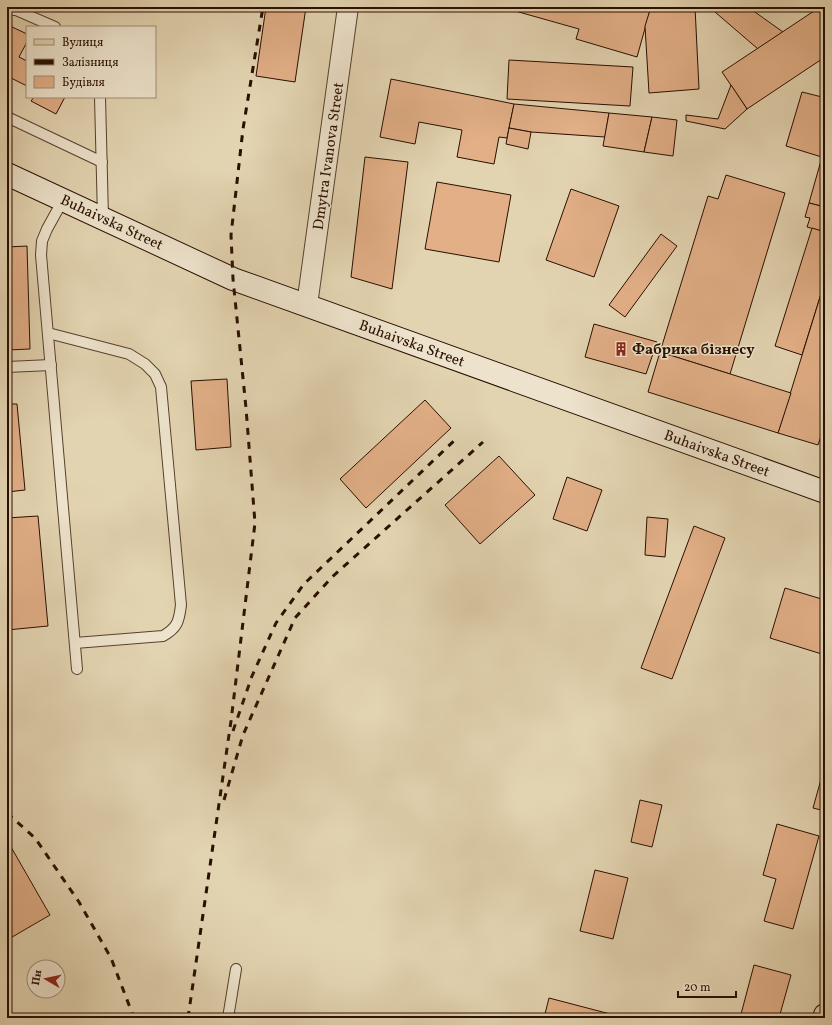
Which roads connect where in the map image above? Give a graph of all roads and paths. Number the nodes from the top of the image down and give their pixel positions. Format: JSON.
{"nodes":[{"id":1,"x":348,"y":7,"type":"edge"},
{"id":2,"x":7,"y":10,"type":"edge"},
{"id":3,"x":53,"y":26,"type":"edge"},
{"id":4,"x":100,"y":98,"type":"edge"},
{"id":5,"x":7,"y":117,"type":"edge"},
{"id":6,"x":102,"y":162,"type":"junction"},
{"id":7,"x":7,"y":174,"type":"edge"},
{"id":8,"x":63,"y":200,"type":"junction"},
{"id":9,"x":103,"y":218,"type":"junction"},
{"id":10,"x":307,"y":305,"type":"junction"},
{"id":11,"x":48,"y":333,"type":"junction"},
{"id":12,"x":51,"y":365,"type":"junction"},
{"id":13,"x":7,"y":367,"type":"edge"},
{"id":14,"x":825,"y":492,"type":"edge"},
{"id":15,"x":75,"y":643,"type":"junction"},
{"id":16,"x":77,"y":669,"type":"dead end"},
{"id":17,"x":236,"y":969,"type":"dead end"},
{"id":18,"x":228,"y":1018,"type":"edge"}],
"edges":[{"from":1,"to":10,"type":"street","name":"Dmytra Ivanova Street"},
{"from":2,"to":3,"type":"lane"},
{"from":4,"to":6,"type":"lane"},
{"from":5,"to":6,"type":"lane"},
{"from":6,"to":9,"type":"lane"},
{"from":7,"to":8,"type":"main road","name":"Buhaivska Street"},
{"from":8,"to":9,"type":"main road","name":"Buhaivska Street"},
{"from":8,"to":11,"type":"lane"},
{"from":9,"to":10,"type":"main road","name":"Buhaivska Street"},
{"from":10,"to":14,"type":"main road","name":"Buhaivska Street"},
{"from":11,"to":12,"type":"lane"},
{"from":11,"to":15,"type":"lane"},
{"from":12,"to":13,"type":"lane"},
{"from":12,"to":15,"type":"lane"},
{"from":15,"to":16,"type":"lane"},
{"from":17,"to":18,"type":"lane"}]}
